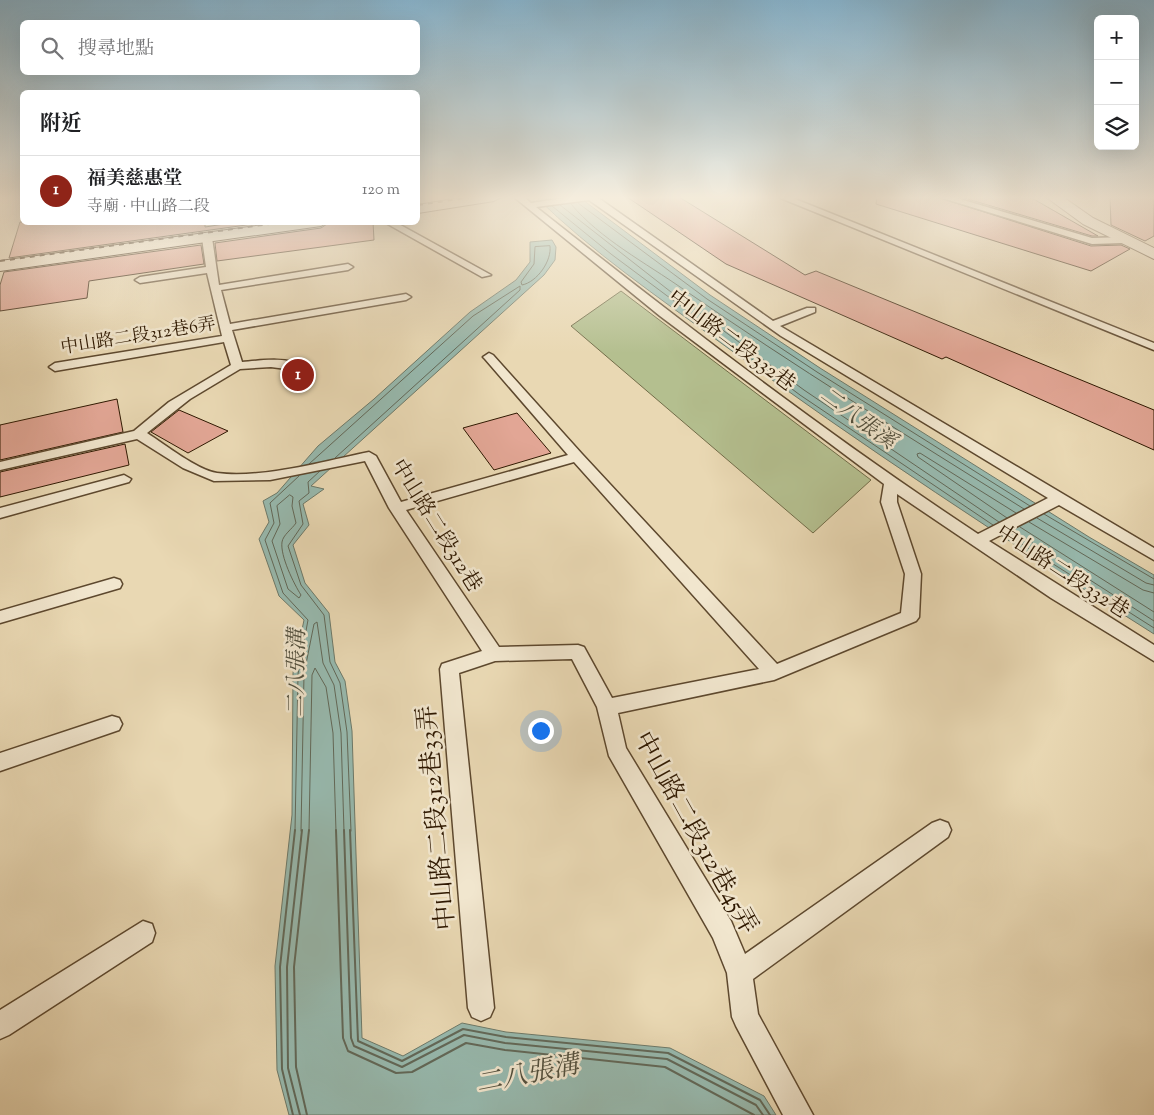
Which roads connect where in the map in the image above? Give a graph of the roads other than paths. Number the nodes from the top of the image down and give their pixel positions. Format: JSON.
{"nodes":[{"id":1,"x":36,"y":249,"type":"edge"},
{"id":2,"x":125,"y":249,"type":"edge"},
{"id":3,"x":208,"y":249,"type":"edge"},
{"id":4,"x":438,"y":249,"type":"edge"},
{"id":5,"x":583,"y":249,"type":"edge"},
{"id":6,"x":664,"y":249,"type":"edge"},
{"id":7,"x":911,"y":249,"type":"edge"},
{"id":8,"x":0,"y":254,"type":"edge"},
{"id":9,"x":0,"y":266,"type":"edge"},
{"id":10,"x":348,"y":267,"type":"dead end"},
{"id":11,"x":211,"y":269,"type":"junction"},
{"id":12,"x":486,"y":275,"type":"dead end"},
{"id":13,"x":140,"y":280,"type":"dead end"},
{"id":14,"x":217,"y":288,"type":"junction"},
{"id":15,"x":406,"y":298,"type":"dead end"},
{"id":16,"x":811,"y":310,"type":"dead end"},
{"id":17,"x":772,"y":325,"type":"junction"},
{"id":18,"x":227,"y":333,"type":"junction"},
{"id":19,"x":1154,"y":347,"type":"edge"},
{"id":20,"x":489,"y":357,"type":"dead end"},
{"id":21,"x":237,"y":366,"type":"junction"},
{"id":22,"x":294,"y":366,"type":"dead end"},
{"id":23,"x":55,"y":367,"type":"dead end"},
{"id":24,"x":139,"y":434,"type":"junction"},
{"id":25,"x":577,"y":457,"type":"junction"},
{"id":26,"x":0,"y":466,"type":"edge"},
{"id":27,"x":124,"y":479,"type":"dead end"},
{"id":28,"x":890,"y":483,"type":"junction"},
{"id":29,"x":1058,"y":499,"type":"junction"},
{"id":30,"x":397,"y":508,"type":"junction"},
{"id":31,"x":0,"y":513,"type":"edge"},
{"id":32,"x":978,"y":540,"type":"junction"},
{"id":33,"x":1154,"y":555,"type":"edge"},
{"id":34,"x":114,"y":584,"type":"dead end"},
{"id":35,"x":0,"y":617,"type":"edge"},
{"id":36,"x":494,"y":654,"type":"junction"},
{"id":37,"x":1154,"y":654,"type":"edge"},
{"id":38,"x":774,"y":673,"type":"junction"},
{"id":39,"x":607,"y":707,"type":"junction"},
{"id":40,"x":112,"y":724,"type":"dead end"},
{"id":41,"x":0,"y":762,"type":"edge"},
{"id":42,"x":940,"y":830,"type":"dead end"},
{"id":43,"x":143,"y":932,"type":"dead end"},
{"id":44,"x":740,"y":973,"type":"junction"},
{"id":45,"x":481,"y":1008,"type":"dead end"},
{"id":46,"x":0,"y":1026,"type":"edge"},
{"id":47,"x":799,"y":1115,"type":"edge"}],
"edges":[{"from":1,"to":8,"type":"main road"},
{"from":2,"to":9,"type":"main road"},
{"from":3,"to":11,"type":"lane"},
{"from":4,"to":12,"type":"lane"},
{"from":5,"to":28,"type":"lane","name":"中山路二段332巷"},
{"from":6,"to":17,"type":"lane","name":"中山路二段332巷"},
{"from":7,"to":19,"type":"lane"},
{"from":10,"to":14,"type":"lane"},
{"from":11,"to":13,"type":"lane"},
{"from":11,"to":14,"type":"lane"},
{"from":14,"to":18,"type":"lane"},
{"from":15,"to":18,"type":"lane","name":"中山路二段312巷6弄"},
{"from":16,"to":17,"type":"lane"},
{"from":17,"to":29,"type":"lane","name":"中山路二段332巷"},
{"from":18,"to":21,"type":"lane"},
{"from":18,"to":23,"type":"lane","name":"中山路二段312巷6弄"},
{"from":20,"to":25,"type":"lane"},
{"from":21,"to":22,"type":"lane"},
{"from":21,"to":24,"type":"lane"},
{"from":24,"to":26,"type":"lane"},
{"from":24,"to":30,"type":"lane","name":"中山路二段312巷"},
{"from":25,"to":30,"type":"lane"},
{"from":25,"to":38,"type":"lane"},
{"from":27,"to":31,"type":"lane"},
{"from":28,"to":32,"type":"lane","name":"中山路二段332巷"},
{"from":28,"to":38,"type":"lane"},
{"from":29,"to":32,"type":"lane"},
{"from":29,"to":33,"type":"lane","name":"中山路二段332巷"},
{"from":30,"to":36,"type":"lane","name":"中山路二段312巷"},
{"from":32,"to":37,"type":"lane","name":"中山路二段332巷"},
{"from":34,"to":35,"type":"lane"},
{"from":36,"to":39,"type":"lane","name":"中山路二段312巷45弄"},
{"from":36,"to":45,"type":"lane","name":"中山路二段312巷33弄"},
{"from":38,"to":39,"type":"lane"},
{"from":39,"to":44,"type":"lane","name":"中山路二段312巷45弄"},
{"from":40,"to":41,"type":"lane"},
{"from":42,"to":44,"type":"lane"},
{"from":43,"to":46,"type":"lane"},
{"from":44,"to":47,"type":"lane","name":"中山路二段312巷45弄"}]}
